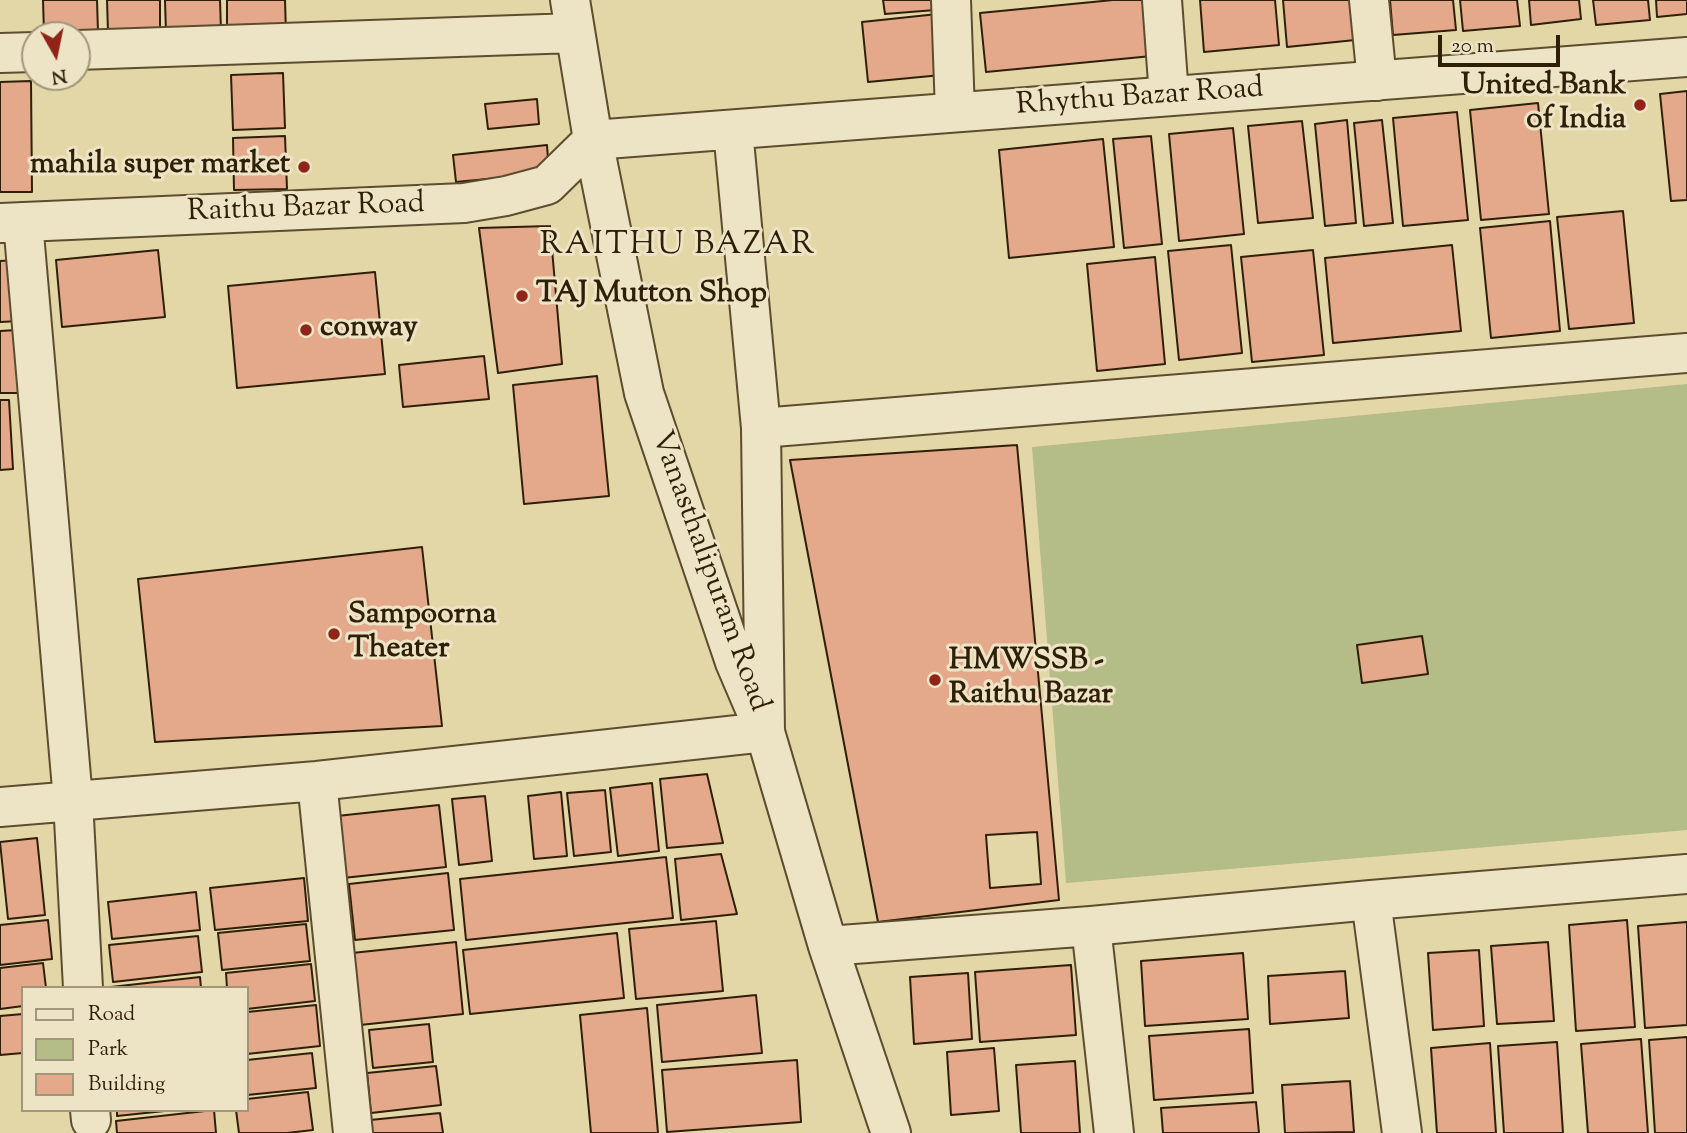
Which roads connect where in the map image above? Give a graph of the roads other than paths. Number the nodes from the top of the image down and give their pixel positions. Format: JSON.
{"nodes":[{"id":1,"x":951,"y":0,"type":"edge"},
{"id":2,"x":1163,"y":0,"type":"edge"},
{"id":3,"x":1369,"y":0,"type":"edge"},
{"id":4,"x":573,"y":17,"type":"edge"},
{"id":5,"x":91,"y":49,"type":"edge"},
{"id":6,"x":21,"y":52,"type":"edge"},
{"id":7,"x":0,"y":53,"type":"edge"},
{"id":8,"x":1687,"y":57,"type":"edge"},
{"id":9,"x":1377,"y":81,"type":"junction"},
{"id":10,"x":1168,"y":96,"type":"junction"},
{"id":11,"x":955,"y":112,"type":"junction"},
{"id":12,"x":733,"y":130,"type":"junction"},
{"id":13,"x":593,"y":140,"type":"junction"},
{"id":14,"x":12,"y":222,"type":"edge"},
{"id":15,"x":1687,"y":353,"type":"edge"},
{"id":16,"x":761,"y":428,"type":"junction"},
{"id":17,"x":765,"y":732,"type":"junction"},
{"id":18,"x":317,"y":781,"type":"junction"},
{"id":19,"x":73,"y":800,"type":"junction"},
{"id":20,"x":0,"y":807,"type":"edge"},
{"id":21,"x":1687,"y":874,"type":"edge"},
{"id":22,"x":1371,"y":900,"type":"junction"},
{"id":23,"x":1091,"y":926,"type":"junction"},
{"id":24,"x":828,"y":946,"type":"junction"},
{"id":25,"x":83,"y":986,"type":"edge"},
{"id":26,"x":353,"y":1133,"type":"edge"},
{"id":27,"x":891,"y":1133,"type":"edge"},
{"id":28,"x":1114,"y":1133,"type":"edge"},
{"id":29,"x":1402,"y":1133,"type":"edge"}],
"edges":[{"from":1,"to":11,"type":"street"},
{"from":2,"to":10,"type":"street"},
{"from":3,"to":9,"type":"street"},
{"from":4,"to":5,"type":"street"},
{"from":4,"to":13,"type":"street","name":"Vanasthalipuram Road"},
{"from":6,"to":7,"type":"street"},
{"from":8,"to":9,"type":"street","name":"Rhythu Bazar Road"},
{"from":9,"to":10,"type":"street","name":"Rhythu Bazar Road"},
{"from":10,"to":11,"type":"street","name":"Rhythu Bazar Road"},
{"from":11,"to":12,"type":"street","name":"Rhythu Bazar Road"},
{"from":12,"to":13,"type":"street","name":"Rhythu Bazar Road"},
{"from":12,"to":16,"type":"street"},
{"from":13,"to":14,"type":"street","name":"Raithu Bazar Road"},
{"from":13,"to":17,"type":"street","name":"Vanasthalipuram Road"},
{"from":14,"to":19,"type":"street"},
{"from":15,"to":16,"type":"street"},
{"from":16,"to":17,"type":"street"},
{"from":17,"to":18,"type":"street"},
{"from":17,"to":24,"type":"street","name":"Vanasthalipuram Road"},
{"from":18,"to":19,"type":"street"},
{"from":18,"to":26,"type":"street"},
{"from":19,"to":20,"type":"street"},
{"from":19,"to":25,"type":"street"},
{"from":21,"to":22,"type":"street"},
{"from":22,"to":23,"type":"street"},
{"from":22,"to":29,"type":"street"},
{"from":23,"to":24,"type":"street"},
{"from":23,"to":28,"type":"street"},
{"from":24,"to":27,"type":"street","name":"Vanasthalipuram Road"}]}
